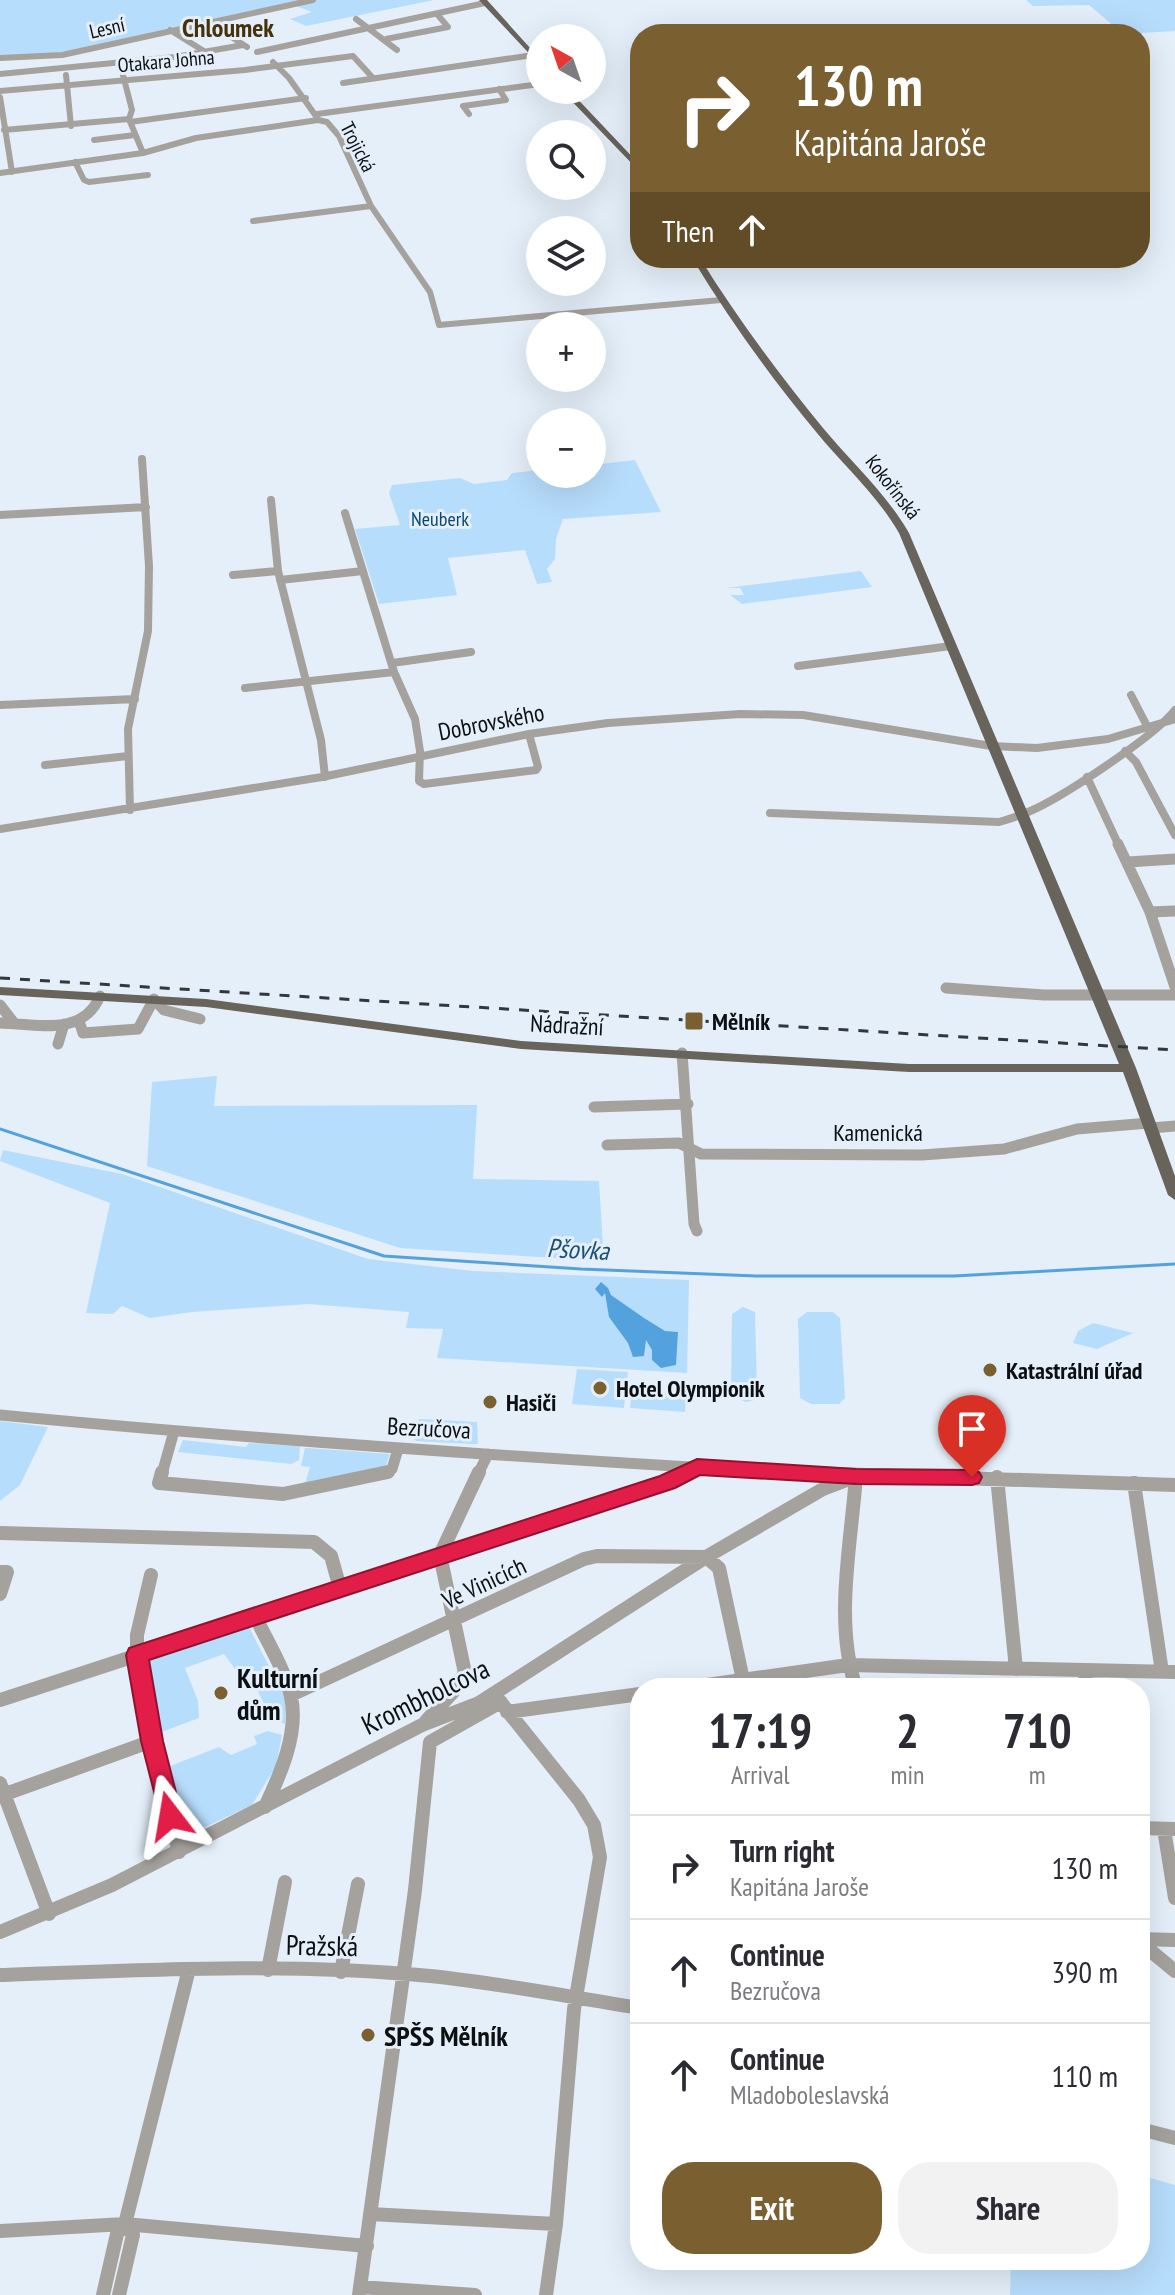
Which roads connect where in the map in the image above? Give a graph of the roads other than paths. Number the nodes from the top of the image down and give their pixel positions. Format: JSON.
{"nodes":[{"id":1,"x":313,"y":0,"type":"edge"},
{"id":2,"x":484,"y":1,"type":"edge"},
{"id":3,"x":437,"y":14,"type":"junction"},
{"id":4,"x":356,"y":19,"type":"dead end"},
{"id":5,"x":208,"y":22,"type":"junction"},
{"id":6,"x":372,"y":29,"type":"junction"},
{"id":7,"x":170,"y":30,"type":"junction"},
{"id":8,"x":386,"y":39,"type":"junction"},
{"id":9,"x":243,"y":45,"type":"junction"},
{"id":10,"x":526,"y":47,"type":"edge"},
{"id":11,"x":397,"y":50,"type":"dead end"},
{"id":12,"x":257,"y":52,"type":"junction"},
{"id":13,"x":208,"y":53,"type":"junction"},
{"id":14,"x":62,"y":55,"type":"junction"},
{"id":15,"x":526,"y":56,"type":"edge"},
{"id":16,"x":175,"y":57,"type":"junction"},
{"id":17,"x":0,"y":58,"type":"edge"},
{"id":18,"x":121,"y":63,"type":"junction"},
{"id":19,"x":276,"y":65,"type":"junction"},
{"id":20,"x":67,"y":67,"type":"junction"},
{"id":21,"x":0,"y":74,"type":"edge"},
{"id":22,"x":66,"y":75,"type":"dead end"},
{"id":23,"x":186,"y":75,"type":"junction"},
{"id":24,"x":373,"y":78,"type":"junction"},
{"id":25,"x":126,"y":81,"type":"junction"},
{"id":26,"x":343,"y":83,"type":"dead end"},
{"id":27,"x":68,"y":86,"type":"junction"},
{"id":28,"x":526,"y":86,"type":"edge"},
{"id":29,"x":499,"y":89,"type":"junction"},
{"id":30,"x":0,"y":94,"type":"edge"},
{"id":31,"x":306,"y":98,"type":"junction"},
{"id":32,"x":578,"y":104,"type":"edge"},
{"id":33,"x":469,"y":114,"type":"dead end"},
{"id":34,"x":318,"y":117,"type":"junction"},
{"id":35,"x":130,"y":120,"type":"junction"},
{"id":36,"x":71,"y":126,"type":"junction"},
{"id":37,"x":4,"y":130,"type":"junction"},
{"id":38,"x":135,"y":135,"type":"junction"},
{"id":39,"x":94,"y":140,"type":"dead end"},
{"id":40,"x":143,"y":153,"type":"junction"},
{"id":41,"x":125,"y":155,"type":"junction"},
{"id":42,"x":630,"y":159,"type":"edge"},
{"id":43,"x":75,"y":162,"type":"junction"},
{"id":44,"x":12,"y":172,"type":"junction"},
{"id":45,"x":0,"y":173,"type":"edge"},
{"id":46,"x":148,"y":175,"type":"dead end"},
{"id":47,"x":135,"y":176,"type":"junction"},
{"id":48,"x":371,"y":206,"type":"junction"},
{"id":49,"x":253,"y":221,"type":"dead end"},
{"id":50,"x":702,"y":268,"type":"edge"},
{"id":51,"x":721,"y":300,"type":"junction"},
{"id":52,"x":142,"y":459,"type":"dead end"},
{"id":53,"x":271,"y":500,"type":"dead end"},
{"id":54,"x":146,"y":507,"type":"junction"},
{"id":55,"x":345,"y":513,"type":"dead end"},
{"id":56,"x":0,"y":515,"type":"edge"},
{"id":57,"x":363,"y":571,"type":"junction"},
{"id":58,"x":233,"y":575,"type":"dead end"},
{"id":59,"x":279,"y":576,"type":"junction"},
{"id":60,"x":951,"y":646,"type":"junction"},
{"id":61,"x":471,"y":652,"type":"dead end"},
{"id":62,"x":798,"y":666,"type":"dead end"},
{"id":63,"x":393,"y":668,"type":"junction"},
{"id":64,"x":307,"y":682,"type":"junction"},
{"id":65,"x":245,"y":688,"type":"dead end"},
{"id":66,"x":1131,"y":695,"type":"dead end"},
{"id":67,"x":135,"y":699,"type":"junction"},
{"id":68,"x":0,"y":705,"type":"edge"},
{"id":69,"x":1175,"y":710,"type":"edge"},
{"id":70,"x":1172,"y":721,"type":"edge"},
{"id":71,"x":1148,"y":728,"type":"junction"},
{"id":72,"x":529,"y":734,"type":"junction"},
{"id":73,"x":993,"y":746,"type":"junction"},
{"id":74,"x":1125,"y":751,"type":"junction"},
{"id":75,"x":128,"y":756,"type":"junction"},
{"id":76,"x":418,"y":757,"type":"junction"},
{"id":77,"x":45,"y":765,"type":"dead end"},
{"id":78,"x":325,"y":777,"type":"junction"},
{"id":79,"x":1087,"y":777,"type":"junction"},
{"id":80,"x":1175,"y":809,"type":"edge"},
{"id":81,"x":130,"y":810,"type":"junction"},
{"id":82,"x":1163,"y":810,"type":"junction"},
{"id":83,"x":770,"y":813,"type":"dead end"},
{"id":84,"x":1022,"y":815,"type":"junction"},
{"id":85,"x":0,"y":829,"type":"edge"},
{"id":86,"x":1175,"y":835,"type":"edge"},
{"id":87,"x":1175,"y":859,"type":"edge"},
{"id":88,"x":1128,"y":862,"type":"junction"},
{"id":89,"x":1175,"y":911,"type":"edge"},
{"id":90,"x":1150,"y":912,"type":"junction"},
{"id":91,"x":1175,"y":987,"type":"edge"},
{"id":92,"x":946,"y":988,"type":"dead end"},
{"id":93,"x":2,"y":991,"type":"edge"},
{"id":94,"x":1175,"y":995,"type":"edge"},
{"id":95,"x":100,"y":996,"type":"junction"},
{"id":96,"x":1099,"y":996,"type":"junction"},
{"id":97,"x":154,"y":999,"type":"junction"},
{"id":98,"x":0,"y":1005,"type":"edge"},
{"id":99,"x":200,"y":1019,"type":"dead end"},
{"id":100,"x":79,"y":1021,"type":"junction"},
{"id":101,"x":0,"y":1023,"type":"edge"},
{"id":102,"x":14,"y":1023,"type":"junction"},
{"id":103,"x":64,"y":1024,"type":"junction"},
{"id":104,"x":58,"y":1044,"type":"dead end"},
{"id":105,"x":682,"y":1053,"type":"junction"},
{"id":106,"x":1129,"y":1068,"type":"junction"},
{"id":107,"x":688,"y":1104,"type":"junction"},
{"id":108,"x":594,"y":1107,"type":"dead end"},
{"id":109,"x":1175,"y":1126,"type":"edge"},
{"id":110,"x":1151,"y":1129,"type":"junction"},
{"id":111,"x":607,"y":1145,"type":"dead end"},
{"id":112,"x":689,"y":1148,"type":"junction"},
{"id":113,"x":1175,"y":1177,"type":"edge"},
{"id":114,"x":1175,"y":1195,"type":"edge"},
{"id":115,"x":697,"y":1231,"type":"dead end"},
{"id":116,"x":0,"y":1415,"type":"edge"},
{"id":117,"x":174,"y":1431,"type":"junction"},
{"id":118,"x":398,"y":1449,"type":"junction"},
{"id":119,"x":488,"y":1454,"type":"junction"},
{"id":120,"x":697,"y":1467,"type":"junction"},
{"id":121,"x":856,"y":1476,"type":"junction"},
{"id":122,"x":997,"y":1477,"type":"junction"},
{"id":123,"x":1134,"y":1483,"type":"junction"},
{"id":124,"x":1175,"y":1485,"type":"edge"},
{"id":125,"x":0,"y":1533,"type":"edge"},
{"id":126,"x":440,"y":1555,"type":"junction"},
{"id":127,"x":706,"y":1557,"type":"junction"},
{"id":128,"x":3,"y":1572,"type":"edge"},
{"id":129,"x":151,"y":1575,"type":"dead end"},
{"id":130,"x":340,"y":1588,"type":"junction"},
{"id":131,"x":0,"y":1594,"type":"edge"},
{"id":132,"x":255,"y":1616,"type":"junction"},
{"id":133,"x":455,"y":1621,"type":"junction"},
{"id":134,"x":137,"y":1655,"type":"junction"},
{"id":135,"x":848,"y":1665,"type":"junction"},
{"id":136,"x":1016,"y":1669,"type":"junction"},
{"id":137,"x":1085,"y":1670,"type":"junction"},
{"id":138,"x":1169,"y":1672,"type":"edge"},
{"id":139,"x":743,"y":1678,"type":"edge"},
{"id":140,"x":757,"y":1678,"type":"edge"},
{"id":141,"x":853,"y":1678,"type":"edge"},
{"id":142,"x":1085,"y":1678,"type":"edge"},
{"id":143,"x":291,"y":1695,"type":"junction"},
{"id":144,"x":630,"y":1695,"type":"edge"},
{"id":145,"x":0,"y":1700,"type":"edge"},
{"id":146,"x":501,"y":1703,"type":"junction"},
{"id":147,"x":422,"y":1725,"type":"junction"},
{"id":148,"x":152,"y":1741,"type":"junction"},
{"id":149,"x":1,"y":1791,"type":"edge"},
{"id":150,"x":266,"y":1806,"type":"junction"},
{"id":151,"x":1169,"y":1829,"type":"edge"},
{"id":152,"x":179,"y":1852,"type":"junction"},
{"id":153,"x":285,"y":1882,"type":"dead end"},
{"id":154,"x":358,"y":1884,"type":"dead end"},
{"id":155,"x":1175,"y":1898,"type":"edge"},
{"id":156,"x":49,"y":1914,"type":"junction"},
{"id":157,"x":0,"y":1932,"type":"edge"},
{"id":158,"x":1150,"y":1940,"type":"edge"},
{"id":159,"x":1175,"y":1940,"type":"edge"},
{"id":160,"x":1150,"y":1949,"type":"edge"},
{"id":161,"x":189,"y":1969,"type":"junction"},
{"id":162,"x":268,"y":1970,"type":"junction"},
{"id":163,"x":1175,"y":1971,"type":"edge"},
{"id":164,"x":341,"y":1972,"type":"junction"},
{"id":165,"x":404,"y":1974,"type":"junction"},
{"id":166,"x":0,"y":1975,"type":"edge"},
{"id":167,"x":576,"y":1998,"type":"junction"},
{"id":168,"x":630,"y":2006,"type":"edge"},
{"id":169,"x":1150,"y":2132,"type":"edge"},
{"id":170,"x":1175,"y":2138,"type":"edge"},
{"id":171,"x":370,"y":2214,"type":"junction"},
{"id":172,"x":125,"y":2224,"type":"junction"},
{"id":173,"x":556,"y":2224,"type":"junction"},
{"id":174,"x":0,"y":2231,"type":"edge"},
{"id":175,"x":367,"y":2246,"type":"junction"},
{"id":176,"x":359,"y":2291,"type":"edge"},
{"id":177,"x":103,"y":2295,"type":"edge"},
{"id":178,"x":119,"y":2295,"type":"edge"},
{"id":179,"x":475,"y":2295,"type":"edge"},
{"id":180,"x":546,"y":2295,"type":"edge"}],
"edges":[{"from":1,"to":5,"type":"street","name":"Lesní"},
{"from":2,"to":3,"type":"street"},
{"from":2,"to":10,"type":"main road"},
{"from":3,"to":6,"type":"street"},
{"from":3,"to":8,"type":"street"},
{"from":4,"to":6,"type":"street"},
{"from":5,"to":7,"type":"street","name":"Lesní"},
{"from":5,"to":9,"type":"street","name":"Trojická"},
{"from":6,"to":8,"type":"street"},
{"from":6,"to":12,"type":"street"},
{"from":7,"to":13,"type":"street"},
{"from":7,"to":14,"type":"street","name":"Lesní"},
{"from":8,"to":11,"type":"street"},
{"from":9,"to":12,"type":"street","name":"Trojická"},
{"from":9,"to":13,"type":"street"},
{"from":12,"to":19,"type":"street","name":"Trojická"},
{"from":13,"to":16,"type":"street"},
{"from":14,"to":17,"type":"street","name":"Lesní"},
{"from":14,"to":20,"type":"street"},
{"from":15,"to":24,"type":"street"},
{"from":16,"to":18,"type":"street"},
{"from":16,"to":23,"type":"street"},
{"from":18,"to":20,"type":"street"},
{"from":18,"to":25,"type":"street"},
{"from":19,"to":23,"type":"street","name":"Otakara Johna"},
{"from":19,"to":24,"type":"street","name":"Otakara Johna"},
{"from":19,"to":31,"type":"street","name":"Trojická"},
{"from":20,"to":21,"type":"street"},
{"from":22,"to":27,"type":"street"},
{"from":23,"to":25,"type":"street","name":"Otakara Johna"},
{"from":24,"to":26,"type":"street"},
{"from":25,"to":27,"type":"street","name":"Otakara Johna"},
{"from":25,"to":35,"type":"street"},
{"from":27,"to":30,"type":"street","name":"Otakara Johna"},
{"from":27,"to":36,"type":"street"},
{"from":28,"to":29,"type":"street"},
{"from":29,"to":33,"type":"street"},
{"from":29,"to":34,"type":"street"},
{"from":30,"to":37,"type":"street"},
{"from":31,"to":34,"type":"street","name":"Trojická"},
{"from":31,"to":35,"type":"street"},
{"from":32,"to":42,"type":"main road"},
{"from":34,"to":40,"type":"street"},
{"from":34,"to":48,"type":"street","name":"Trojická"},
{"from":35,"to":36,"type":"street"},
{"from":35,"to":38,"type":"street"},
{"from":36,"to":37,"type":"street"},
{"from":37,"to":44,"type":"street"},
{"from":38,"to":39,"type":"street"},
{"from":38,"to":40,"type":"street"},
{"from":40,"to":41,"type":"street"},
{"from":41,"to":43,"type":"street"},
{"from":41,"to":47,"type":"street"},
{"from":43,"to":44,"type":"street"},
{"from":43,"to":47,"type":"street"},
{"from":44,"to":45,"type":"street"},
{"from":46,"to":47,"type":"street"},
{"from":48,"to":49,"type":"street"},
{"from":48,"to":51,"type":"street","name":"Trojická"},
{"from":50,"to":51,"type":"main road","name":"Kokořínská"},
{"from":51,"to":60,"type":"main road","name":"Kokořínská"},
{"from":52,"to":54,"type":"street"},
{"from":53,"to":59,"type":"street"},
{"from":54,"to":56,"type":"street"},
{"from":54,"to":67,"type":"street"},
{"from":55,"to":57,"type":"street"},
{"from":57,"to":59,"type":"street"},
{"from":57,"to":63,"type":"street"},
{"from":58,"to":59,"type":"street"},
{"from":59,"to":64,"type":"street"},
{"from":60,"to":62,"type":"street"},
{"from":60,"to":73,"type":"main road","name":"Kokořínská"},
{"from":61,"to":63,"type":"street"},
{"from":63,"to":64,"type":"street"},
{"from":63,"to":76,"type":"street"},
{"from":64,"to":65,"type":"street"},
{"from":64,"to":78,"type":"street"},
{"from":66,"to":71,"type":"street"},
{"from":67,"to":68,"type":"street"},
{"from":67,"to":75,"type":"street"},
{"from":69,"to":70,"type":"street"},
{"from":70,"to":71,"type":"street","name":"Dobrovského"},
{"from":70,"to":74,"type":"street"},
{"from":71,"to":73,"type":"street","name":"Dobrovského"},
{"from":72,"to":73,"type":"street","name":"Dobrovského"},
{"from":72,"to":76,"type":"street","name":"Dobrovského"},
{"from":72,"to":76,"type":"street"},
{"from":73,"to":84,"type":"main road","name":"Kokořínská"},
{"from":74,"to":79,"type":"street"},
{"from":74,"to":82,"type":"street"},
{"from":75,"to":77,"type":"street"},
{"from":75,"to":81,"type":"street"},
{"from":76,"to":78,"type":"street","name":"Dobrovského"},
{"from":78,"to":81,"type":"street","name":"Dobrovského"},
{"from":79,"to":84,"type":"street"},
{"from":79,"to":88,"type":"street"},
{"from":80,"to":82,"type":"street"},
{"from":81,"to":85,"type":"street","name":"Dobrovského"},
{"from":82,"to":86,"type":"street"},
{"from":83,"to":84,"type":"street"},
{"from":84,"to":96,"type":"main road","name":"Kokořínská"},
{"from":87,"to":88,"type":"street"},
{"from":88,"to":90,"type":"street"},
{"from":89,"to":90,"type":"street"},
{"from":90,"to":91,"type":"street"},
{"from":92,"to":96,"type":"street"},
{"from":93,"to":95,"type":"main road","name":"Nádražní"},
{"from":94,"to":96,"type":"street"},
{"from":95,"to":97,"type":"main road","name":"Nádražní"},
{"from":95,"to":100,"type":"street"},
{"from":96,"to":106,"type":"main road","name":"Kokořínská"},
{"from":97,"to":99,"type":"street"},
{"from":97,"to":100,"type":"street"},
{"from":97,"to":105,"type":"main road","name":"Nádražní"},
{"from":98,"to":102,"type":"street"},
{"from":100,"to":103,"type":"street"},
{"from":101,"to":102,"type":"street"},
{"from":102,"to":103,"type":"street"},
{"from":103,"to":104,"type":"street"},
{"from":105,"to":106,"type":"main road","name":"Nádražní"},
{"from":105,"to":107,"type":"street"},
{"from":106,"to":110,"type":"main road","name":"Kokořínská"},
{"from":107,"to":108,"type":"street"},
{"from":107,"to":112,"type":"street"},
{"from":109,"to":110,"type":"street","name":"Kamenická"},
{"from":110,"to":112,"type":"street","name":"Kamenická"},
{"from":110,"to":113,"type":"main road","name":"Kokořínská"},
{"from":110,"to":114,"type":"main road","name":"Kokořínská"},
{"from":111,"to":112,"type":"street","name":"Kamenická"},
{"from":112,"to":115,"type":"street"},
{"from":116,"to":117,"type":"street","name":"Bezručova"},
{"from":117,"to":118,"type":"street","name":"Bezručova"},
{"from":117,"to":118,"type":"street"},
{"from":118,"to":119,"type":"street","name":"Bezručova"},
{"from":119,"to":120,"type":"street","name":"Bezručova"},
{"from":119,"to":126,"type":"street"},
{"from":120,"to":121,"type":"street","name":"Bezručova"},
{"from":120,"to":126,"type":"street"},
{"from":121,"to":122,"type":"street","name":"Bezručova"},
{"from":121,"to":127,"type":"street","name":"Krombholcova"},
{"from":121,"to":135,"type":"street"},
{"from":122,"to":123,"type":"street","name":"Bezručova"},
{"from":122,"to":136,"type":"street"},
{"from":123,"to":124,"type":"street","name":"Bezručova"},
{"from":123,"to":138,"type":"street"},
{"from":125,"to":130,"type":"street"},
{"from":126,"to":130,"type":"street"},
{"from":126,"to":133,"type":"street"},
{"from":127,"to":133,"type":"street","name":"Ve Vinicích"},
{"from":127,"to":139,"type":"street"},
{"from":127,"to":146,"type":"street","name":"Krombholcova"},
{"from":128,"to":131,"type":"street"},
{"from":129,"to":134,"type":"street"},
{"from":130,"to":132,"type":"street"},
{"from":132,"to":134,"type":"street"},
{"from":132,"to":143,"type":"street"},
{"from":133,"to":143,"type":"street","name":"Ve Vinicích"},
{"from":133,"to":147,"type":"street"},
{"from":134,"to":145,"type":"street"},
{"from":134,"to":148,"type":"street"},
{"from":135,"to":136,"type":"street"},
{"from":135,"to":140,"type":"street"},
{"from":135,"to":141,"type":"street"},
{"from":136,"to":137,"type":"street"},
{"from":137,"to":138,"type":"street"},
{"from":137,"to":142,"type":"street"},
{"from":143,"to":150,"type":"street"},
{"from":144,"to":146,"type":"street"},
{"from":146,"to":147,"type":"street","name":"Krombholcova"},
{"from":146,"to":165,"type":"street"},
{"from":146,"to":167,"type":"street"},
{"from":147,"to":150,"type":"street","name":"Krombholcova"},
{"from":148,"to":149,"type":"street"},
{"from":148,"to":152,"type":"street"},
{"from":149,"to":156,"type":"street"},
{"from":150,"to":152,"type":"street","name":"Krombholcova"},
{"from":151,"to":155,"type":"street"},
{"from":152,"to":156,"type":"street","name":"Krombholcova"},
{"from":153,"to":162,"type":"street"},
{"from":154,"to":164,"type":"street"},
{"from":156,"to":157,"type":"street","name":"Krombholcova"},
{"from":158,"to":159,"type":"street"},
{"from":160,"to":163,"type":"street"},
{"from":161,"to":162,"type":"street","name":"Pražská"},
{"from":161,"to":166,"type":"street","name":"Pražská"},
{"from":161,"to":172,"type":"street"},
{"from":162,"to":164,"type":"street","name":"Pražská"},
{"from":164,"to":165,"type":"street","name":"Pražská"},
{"from":165,"to":167,"type":"street","name":"Pražská"},
{"from":165,"to":171,"type":"street"},
{"from":167,"to":168,"type":"street","name":"Pražská"},
{"from":167,"to":173,"type":"street"},
{"from":169,"to":170,"type":"street"},
{"from":171,"to":173,"type":"street"},
{"from":171,"to":175,"type":"street"},
{"from":172,"to":174,"type":"street"},
{"from":172,"to":175,"type":"street"},
{"from":172,"to":177,"type":"street"},
{"from":172,"to":178,"type":"street"},
{"from":173,"to":180,"type":"street"},
{"from":175,"to":176,"type":"street"},
{"from":176,"to":179,"type":"street"}]}
